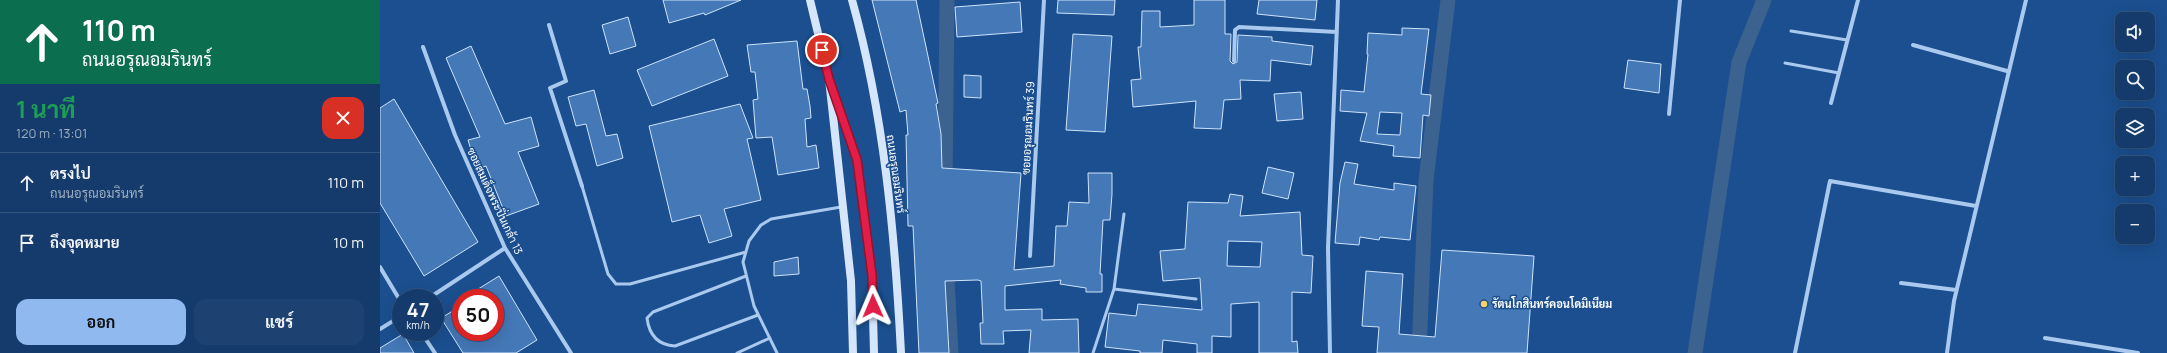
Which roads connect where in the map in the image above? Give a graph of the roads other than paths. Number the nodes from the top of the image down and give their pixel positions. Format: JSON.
{"nodes":[{"id":1,"x":810,"y":0,"type":"edge"},
{"id":2,"x":852,"y":0,"type":"edge"},
{"id":3,"x":1044,"y":0,"type":"edge"},
{"id":4,"x":1338,"y":0,"type":"edge"},
{"id":5,"x":1680,"y":0,"type":"edge"},
{"id":6,"x":1858,"y":0,"type":"edge"},
{"id":7,"x":2026,"y":0,"type":"edge"},
{"id":8,"x":549,"y":25,"type":"dead end"},
{"id":9,"x":1791,"y":31,"type":"dead end"},
{"id":10,"x":1337,"y":32,"type":"junction"},
{"id":11,"x":1847,"y":40,"type":"junction"},
{"id":12,"x":1913,"y":45,"type":"dead end"},
{"id":13,"x":423,"y":47,"type":"dead end"},
{"id":14,"x":1234,"y":61,"type":"dead end"},
{"id":15,"x":1785,"y":63,"type":"dead end"},
{"id":16,"x":2007,"y":71,"type":"junction"},
{"id":17,"x":1839,"y":73,"type":"junction"},
{"id":18,"x":829,"y":79,"type":"junction"},
{"id":19,"x":1831,"y":103,"type":"dead end"},
{"id":20,"x":1669,"y":114,"type":"dead end"},
{"id":21,"x":582,"y":186,"type":"joint"},
{"id":22,"x":1976,"y":206,"type":"junction"},
{"id":23,"x":843,"y":207,"type":"junction"},
{"id":24,"x":1124,"y":214,"type":"dead end"},
{"id":25,"x":505,"y":248,"type":"junction"},
{"id":26,"x":746,"y":252,"type":"junction"},
{"id":27,"x":1030,"y":256,"type":"dead end"},
{"id":28,"x":380,"y":267,"type":"edge"},
{"id":29,"x":746,"y":276,"type":"junction"},
{"id":30,"x":1901,"y":283,"type":"dead end"},
{"id":31,"x":393,"y":289,"type":"edge"},
{"id":32,"x":443,"y":289,"type":"edge"},
{"id":33,"x":1114,"y":289,"type":"junction"},
{"id":34,"x":1956,"y":290,"type":"junction"},
{"id":35,"x":1196,"y":299,"type":"dead end"},
{"id":36,"x":758,"y":315,"type":"junction"},
{"id":37,"x":392,"y":322,"type":"edge"},
{"id":38,"x":380,"y":329,"type":"edge"},
{"id":39,"x":770,"y":338,"type":"junction"},
{"id":40,"x":2045,"y":338,"type":"dead end"},
{"id":41,"x":427,"y":341,"type":"edge"},
{"id":42,"x":435,"y":353,"type":"edge"},
{"id":43,"x":570,"y":353,"type":"edge"},
{"id":44,"x":736,"y":353,"type":"edge"},
{"id":45,"x":777,"y":353,"type":"edge"},
{"id":46,"x":853,"y":353,"type":"edge"},
{"id":47,"x":874,"y":353,"type":"edge"},
{"id":48,"x":901,"y":353,"type":"edge"},
{"id":49,"x":1093,"y":353,"type":"edge"},
{"id":50,"x":1330,"y":353,"type":"edge"},
{"id":51,"x":1795,"y":353,"type":"edge"},
{"id":52,"x":1947,"y":353,"type":"edge"},
{"id":53,"x":2138,"y":353,"type":"edge"}],
"edges":[{"from":1,"to":18,"type":"main road"},
{"from":2,"to":48,"type":"main road","name":"ถนนอรุณอมรินทร์"},
{"from":3,"to":27,"type":"street","name":"ซอยอรุณอมรินทร์ 39"},
{"from":4,"to":10,"type":"street"},
{"from":5,"to":20,"type":"street"},
{"from":6,"to":11,"type":"street"},
{"from":7,"to":16,"type":"street"},
{"from":8,"to":21,"type":"street"},
{"from":9,"to":11,"type":"lane"},
{"from":10,"to":14,"type":"street"},
{"from":10,"to":50,"type":"street"},
{"from":11,"to":17,"type":"street"},
{"from":12,"to":16,"type":"street"},
{"from":13,"to":25,"type":"street","name":"ซอยสมเด็จพระปิ่นเกล้า 13"},
{"from":15,"to":17,"type":"lane"},
{"from":16,"to":22,"type":"street"},
{"from":17,"to":19,"type":"street"},
{"from":18,"to":23,"type":"main road"},
{"from":18,"to":47,"type":"main road"},
{"from":21,"to":26,"type":"lane"},
{"from":22,"to":34,"type":"street"},
{"from":22,"to":51,"type":"street"},
{"from":23,"to":26,"type":"lane"},
{"from":23,"to":46,"type":"main road"},
{"from":24,"to":33,"type":"lane"},
{"from":25,"to":32,"type":"street"},
{"from":25,"to":43,"type":"street","name":"ซอยสมเด็จพระปิ่นเกล้า 13"},
{"from":26,"to":29,"type":"lane"},
{"from":28,"to":31,"type":"street"},
{"from":29,"to":36,"type":"lane"},
{"from":29,"to":36,"type":"lane"},
{"from":30,"to":34,"type":"street"},
{"from":33,"to":35,"type":"lane"},
{"from":33,"to":49,"type":"lane"},
{"from":34,"to":52,"type":"street"},
{"from":36,"to":39,"type":"lane"},
{"from":37,"to":38,"type":"street"},
{"from":39,"to":44,"type":"lane"},
{"from":39,"to":45,"type":"lane"},
{"from":40,"to":53,"type":"street"},
{"from":41,"to":42,"type":"street"}]}
